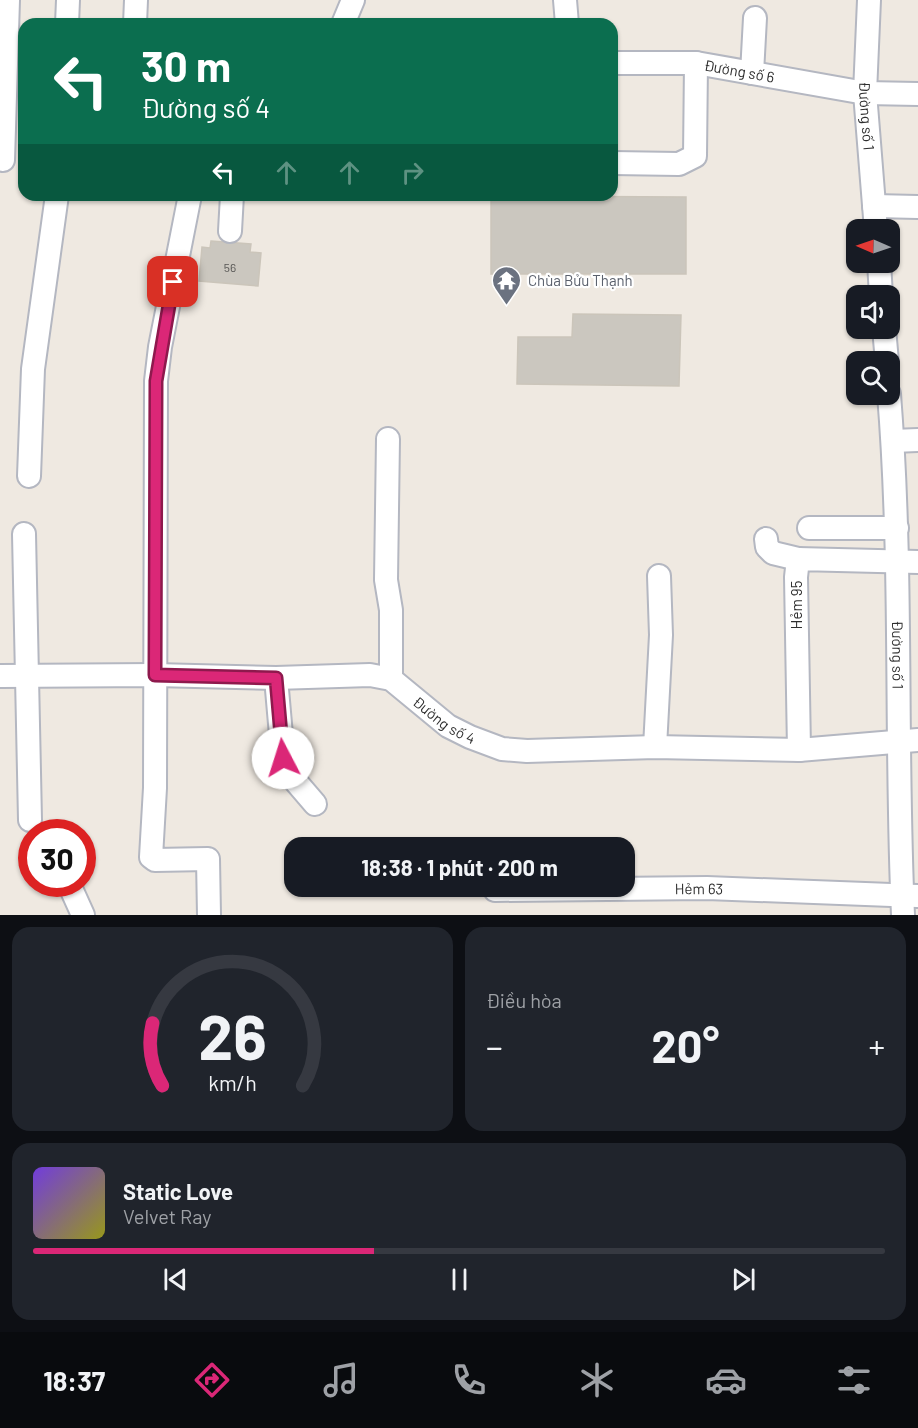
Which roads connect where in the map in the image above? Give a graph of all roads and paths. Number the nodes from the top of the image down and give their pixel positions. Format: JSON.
{"nodes":[{"id":1,"x":8,"y":0,"type":"edge"},
{"id":2,"x":68,"y":0,"type":"edge"},
{"id":3,"x":136,"y":0,"type":"edge"},
{"id":4,"x":353,"y":0,"type":"edge"},
{"id":5,"x":565,"y":0,"type":"edge"},
{"id":6,"x":869,"y":0,"type":"edge"},
{"id":7,"x":67,"y":18,"type":"edge"},
{"id":8,"x":135,"y":18,"type":"edge"},
{"id":9,"x":346,"y":18,"type":"edge"},
{"id":10,"x":566,"y":18,"type":"edge"},
{"id":11,"x":754,"y":18,"type":"dead end"},
{"id":12,"x":618,"y":63,"type":"edge"},
{"id":13,"x":696,"y":63,"type":"junction"},
{"id":14,"x":752,"y":73,"type":"junction"},
{"id":15,"x":865,"y":93,"type":"junction"},
{"id":16,"x":918,"y":94,"type":"edge"},
{"id":17,"x":9,"y":160,"type":"edge"},
{"id":18,"x":618,"y":163,"type":"edge"},
{"id":19,"x":56,"y":201,"type":"edge"},
{"id":20,"x":189,"y":201,"type":"edge"},
{"id":21,"x":232,"y":201,"type":"edge"},
{"id":22,"x":874,"y":206,"type":"junction"},
{"id":23,"x":918,"y":207,"type":"edge"},
{"id":24,"x":875,"y":219,"type":"edge"},
{"id":25,"x":230,"y":231,"type":"dead end"},
{"id":26,"x":890,"y":405,"type":"edge"},
{"id":27,"x":388,"y":438,"type":"dead end"},
{"id":28,"x":918,"y":440,"type":"edge"},
{"id":29,"x":893,"y":441,"type":"junction"},
{"id":30,"x":29,"y":476,"type":"dead end"},
{"id":31,"x":809,"y":528,"type":"dead end"},
{"id":32,"x":897,"y":528,"type":"junction"},
{"id":33,"x":24,"y":534,"type":"dead end"},
{"id":34,"x":766,"y":538,"type":"dead end"},
{"id":35,"x":798,"y":559,"type":"junction"},
{"id":36,"x":908,"y":563,"type":"edge"},
{"id":37,"x":659,"y":576,"type":"dead end"},
{"id":38,"x":27,"y":675,"type":"junction"},
{"id":39,"x":155,"y":675,"type":"junction"},
{"id":40,"x":0,"y":676,"type":"edge"},
{"id":41,"x":276,"y":678,"type":"junction"},
{"id":42,"x":391,"y":679,"type":"junction"},
{"id":43,"x":908,"y":741,"type":"edge"},
{"id":44,"x":655,"y":747,"type":"junction"},
{"id":45,"x":799,"y":750,"type":"junction"},
{"id":46,"x":315,"y":804,"type":"dead end"},
{"id":47,"x":30,"y":819,"type":"dead end"},
{"id":48,"x":635,"y":889,"type":"edge"},
{"id":49,"x":75,"y":897,"type":"edge"},
{"id":50,"x":908,"y":902,"type":"edge"},
{"id":51,"x":83,"y":915,"type":"edge"},
{"id":52,"x":209,"y":915,"type":"edge"}],
"edges":[{"from":1,"to":17,"type":"street"},
{"from":2,"to":7,"type":"street"},
{"from":3,"to":8,"type":"street"},
{"from":4,"to":9,"type":"street"},
{"from":5,"to":10,"type":"street"},
{"from":6,"to":15,"type":"street","name":"Đường số 1"},
{"from":11,"to":14,"type":"street"},
{"from":12,"to":13,"type":"street","name":"Đường số 6"},
{"from":13,"to":14,"type":"street","name":"Đường số 6"},
{"from":13,"to":18,"type":"street"},
{"from":14,"to":15,"type":"street","name":"Đường số 6"},
{"from":15,"to":16,"type":"street","name":"Đường số 6"},
{"from":15,"to":22,"type":"street","name":"Đường số 1"},
{"from":19,"to":30,"type":"street"},
{"from":20,"to":39,"type":"street"},
{"from":21,"to":25,"type":"street"},
{"from":22,"to":23,"type":"street"},
{"from":22,"to":24,"type":"street","name":"Đường số 1"},
{"from":26,"to":29,"type":"street","name":"Đường số 1"},
{"from":27,"to":42,"type":"street"},
{"from":28,"to":29,"type":"street"},
{"from":29,"to":32,"type":"street","name":"Đường số 1"},
{"from":31,"to":32,"type":"street"},
{"from":32,"to":36,"type":"street","name":"Đường số 1"},
{"from":33,"to":38,"type":"street"},
{"from":34,"to":35,"type":"street"},
{"from":35,"to":36,"type":"street","name":"Hẻm 95"},
{"from":35,"to":45,"type":"street","name":"Hẻm 95"},
{"from":36,"to":43,"type":"street","name":"Đường số 1"},
{"from":37,"to":44,"type":"street"},
{"from":38,"to":39,"type":"street"},
{"from":38,"to":40,"type":"street"},
{"from":38,"to":47,"type":"street"},
{"from":39,"to":41,"type":"street"},
{"from":39,"to":52,"type":"street"},
{"from":41,"to":42,"type":"street"},
{"from":41,"to":46,"type":"street"},
{"from":42,"to":44,"type":"street","name":"Đường số 4"},
{"from":43,"to":45,"type":"street","name":"Đường số 4"},
{"from":43,"to":50,"type":"street","name":"Đường số 1"},
{"from":44,"to":45,"type":"street","name":"Đường số 4"},
{"from":48,"to":50,"type":"street","name":"Hẻm 63"},
{"from":49,"to":51,"type":"street"}]}
